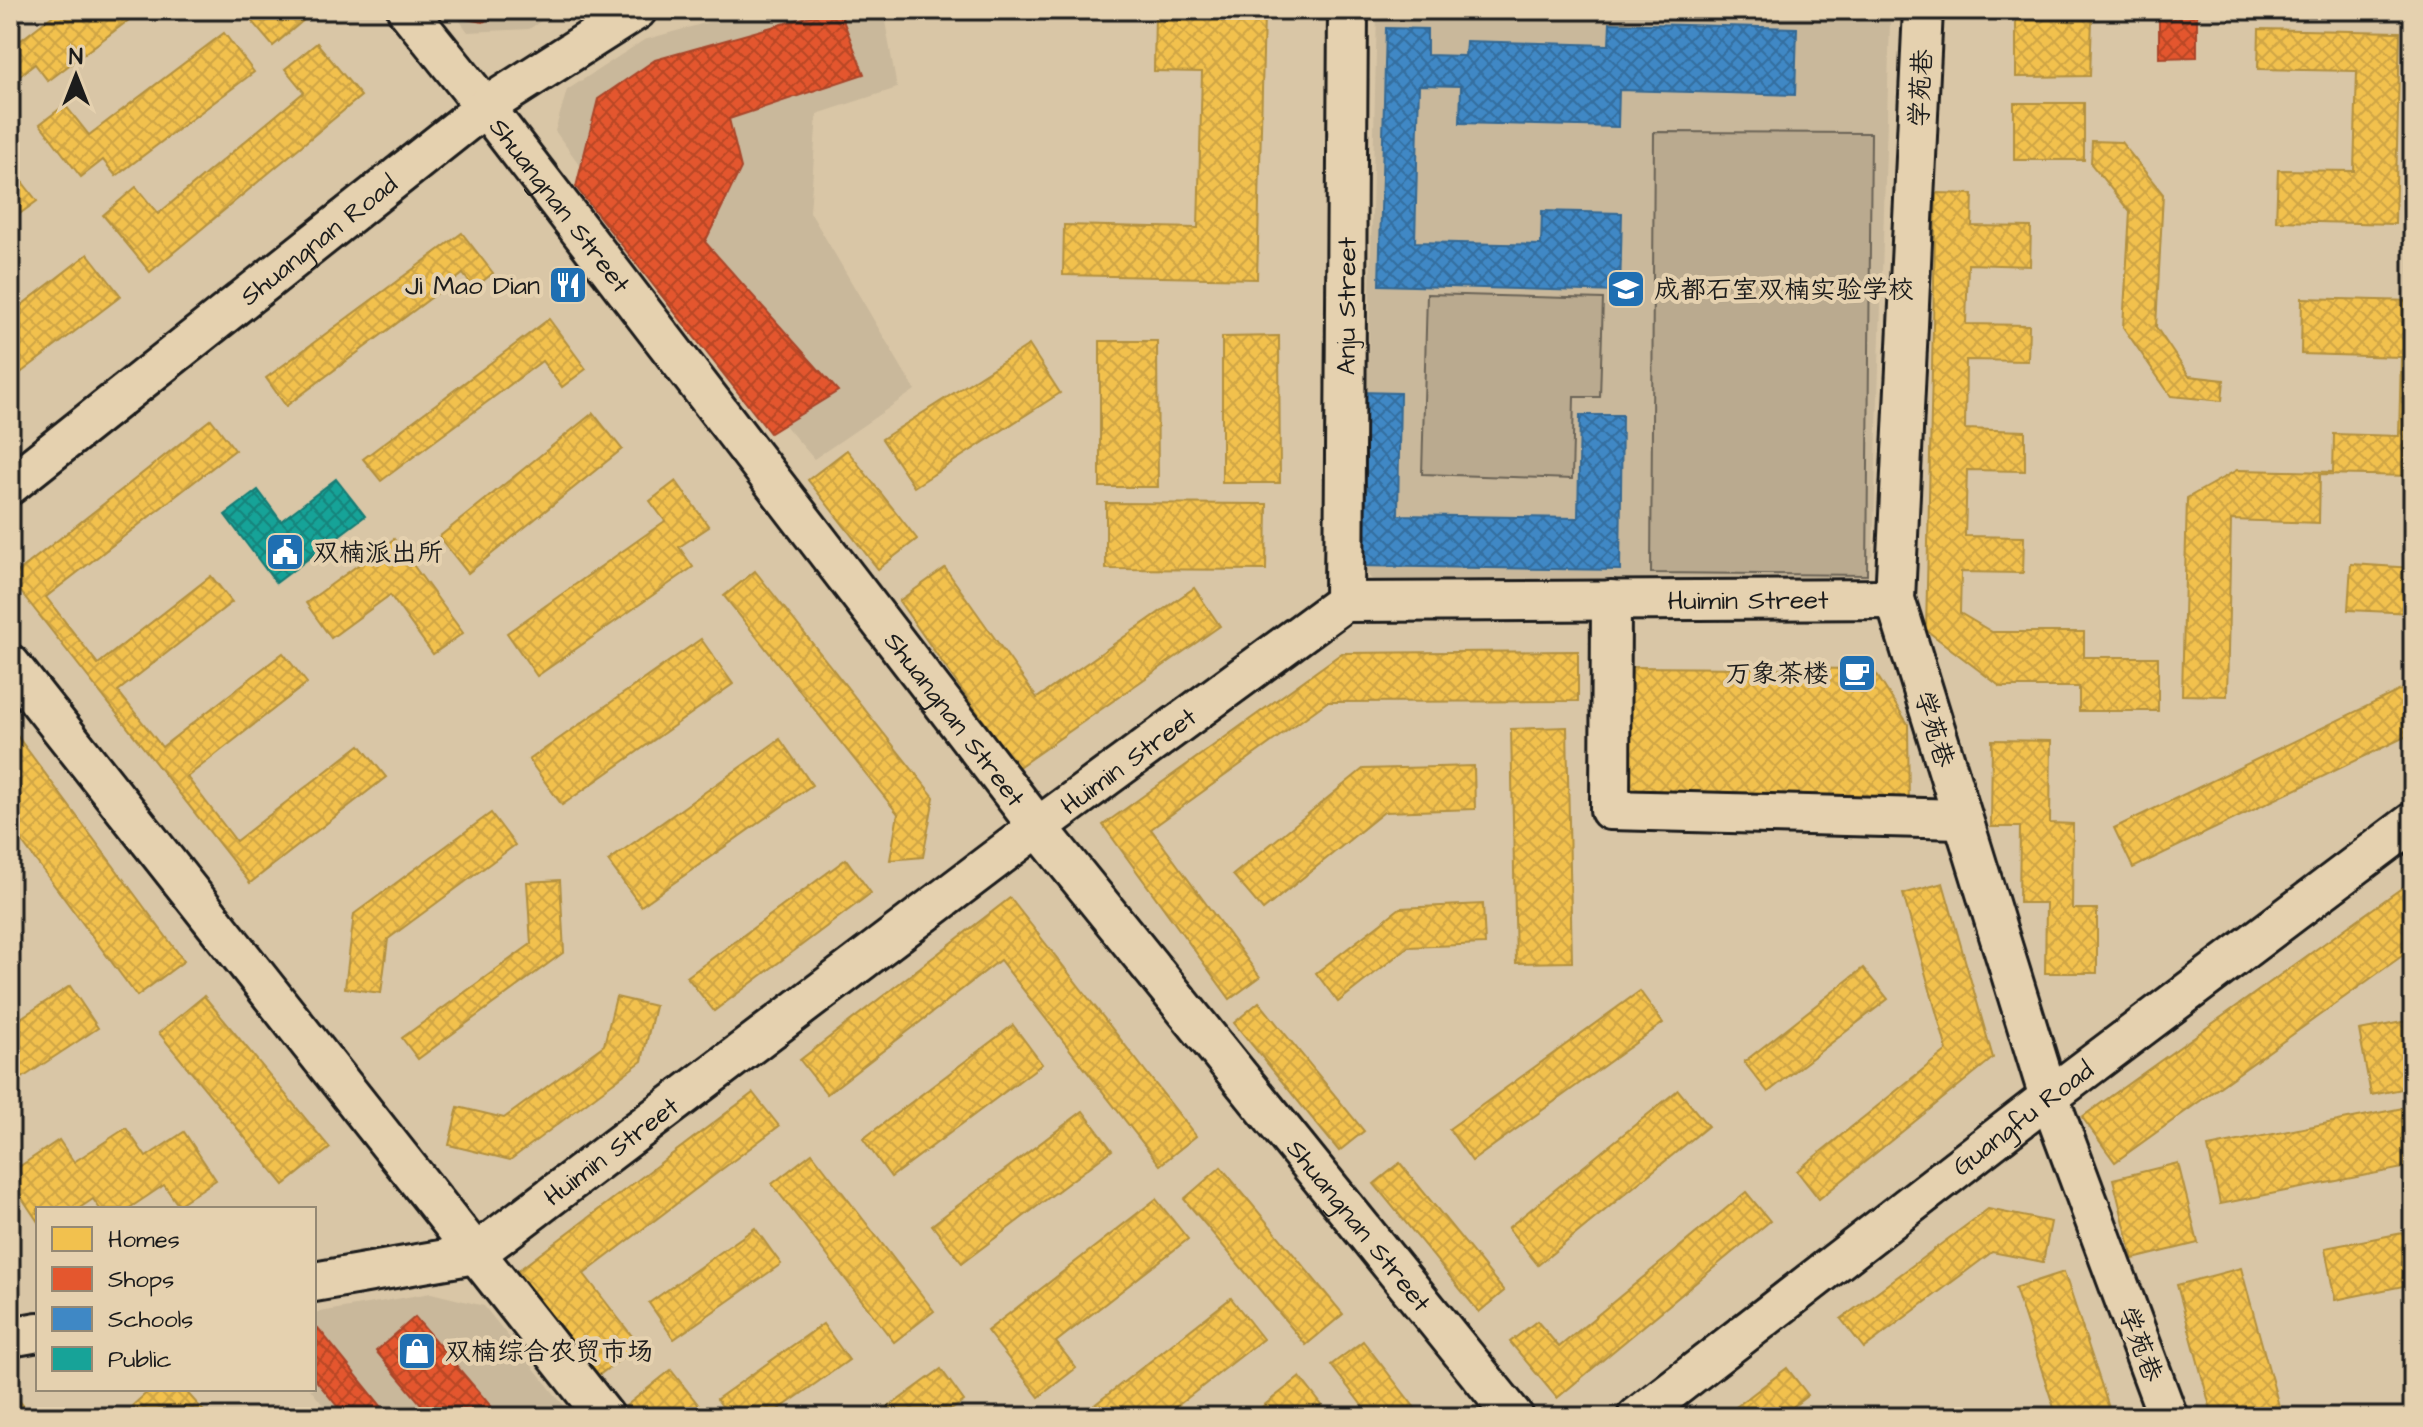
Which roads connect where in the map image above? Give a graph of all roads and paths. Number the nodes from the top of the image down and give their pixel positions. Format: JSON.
{"nodes":[{"id":1,"x":407,"y":10,"type":"edge"},
{"id":2,"x":637,"y":10,"type":"edge"},
{"id":3,"x":1348,"y":10,"type":"edge"},
{"id":4,"x":1923,"y":10,"type":"edge"},
{"id":5,"x":485,"y":107,"type":"junction"},
{"id":6,"x":10,"y":485,"type":"edge"},
{"id":7,"x":1895,"y":599,"type":"junction"},
{"id":8,"x":1611,"y":600,"type":"junction"},
{"id":9,"x":1344,"y":602,"type":"junction"},
{"id":10,"x":10,"y":664,"type":"edge"},
{"id":11,"x":1962,"y":819,"type":"junction"},
{"id":12,"x":2413,"y":822,"type":"edge"},
{"id":13,"x":1038,"y":827,"type":"junction"},
{"id":14,"x":2049,"y":1097,"type":"junction"},
{"id":15,"x":475,"y":1254,"type":"junction"},
{"id":16,"x":316,"y":1282,"type":"edge"},
{"id":17,"x":36,"y":1332,"type":"edge"},
{"id":18,"x":10,"y":1337,"type":"edge"},
{"id":19,"x":605,"y":1417,"type":"edge"},
{"id":20,"x":1514,"y":1417,"type":"edge"},
{"id":21,"x":1637,"y":1417,"type":"edge"},
{"id":22,"x":2168,"y":1417,"type":"edge"}],
"edges":[{"from":1,"to":5,"type":"street","name":"Shuangnan Street"},
{"from":2,"to":5,"type":"street","name":"Shuangnan Road"},
{"from":3,"to":9,"type":"street","name":"Anju Street"},
{"from":4,"to":7,"type":"street","name":"学苑巷"},
{"from":5,"to":6,"type":"street","name":"Shuangnan Road"},
{"from":5,"to":13,"type":"street","name":"Shuangnan Street"},
{"from":7,"to":8,"type":"street","name":"Huimin Street"},
{"from":7,"to":11,"type":"street","name":"学苑巷"},
{"from":8,"to":9,"type":"street","name":"Huimin Street"},
{"from":8,"to":11,"type":"street"},
{"from":9,"to":13,"type":"street","name":"Huimin Street"},
{"from":10,"to":15,"type":"street"},
{"from":11,"to":14,"type":"street","name":"学苑巷"},
{"from":12,"to":14,"type":"street","name":"Guangfu Road"},
{"from":13,"to":15,"type":"street","name":"Huimin Street"},
{"from":13,"to":20,"type":"street","name":"Shuangnan Street"},
{"from":14,"to":21,"type":"street","name":"Guangfu Road"},
{"from":14,"to":22,"type":"street","name":"学苑巷"},
{"from":15,"to":16,"type":"street"},
{"from":15,"to":19,"type":"street"},
{"from":17,"to":18,"type":"street"}]}
